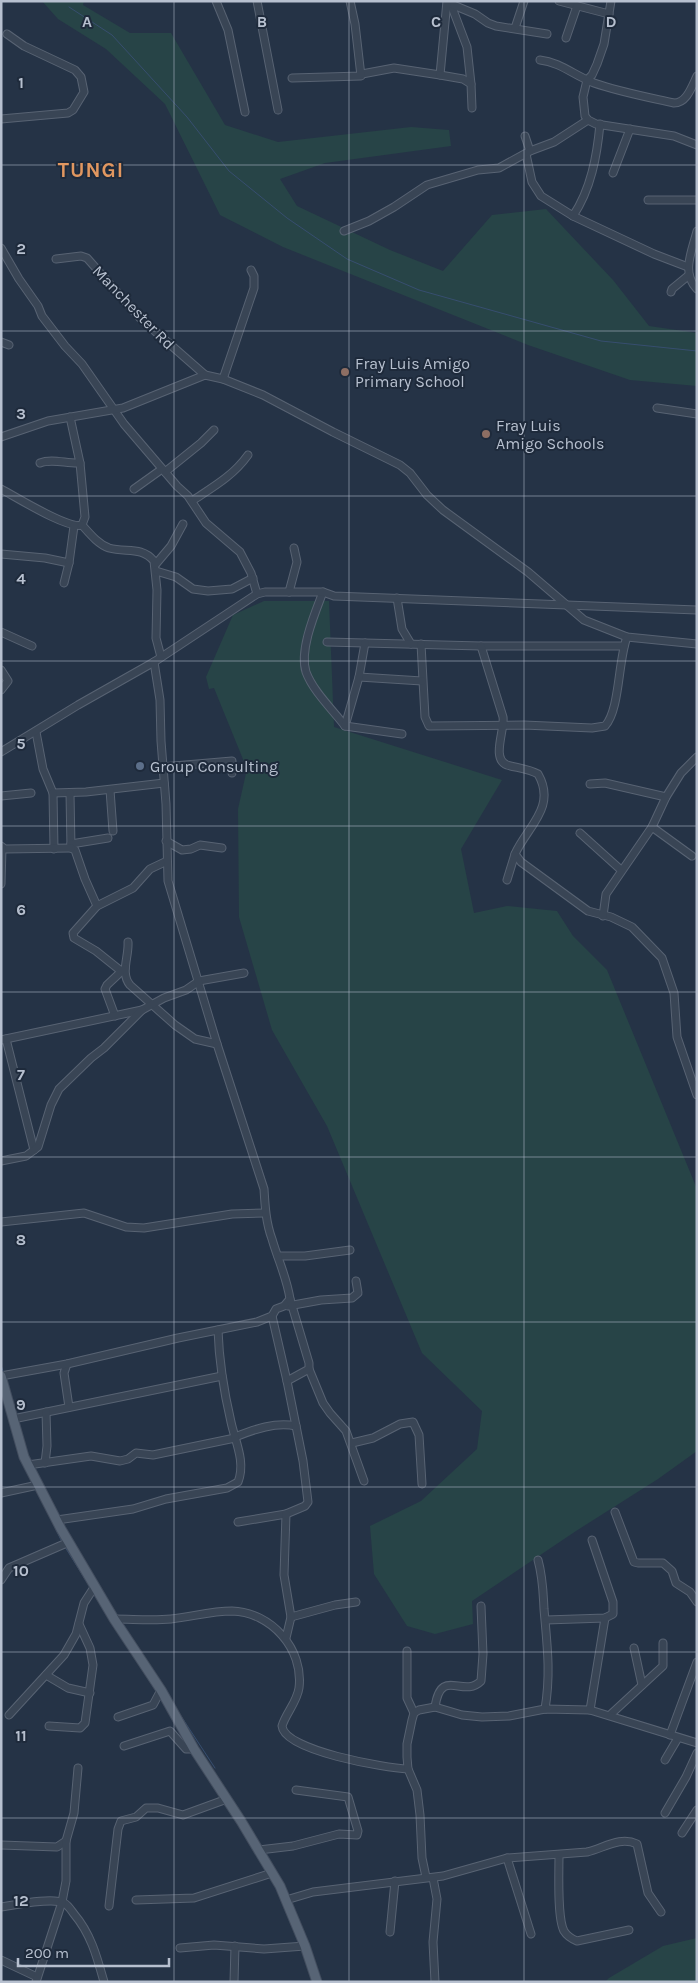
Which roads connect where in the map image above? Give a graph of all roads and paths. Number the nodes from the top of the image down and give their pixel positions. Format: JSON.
{"nodes":[{"id":1,"x":216,"y":1,"type":"edge"},
{"id":2,"x":257,"y":1,"type":"edge"},
{"id":3,"x":350,"y":1,"type":"edge"},
{"id":4,"x":524,"y":1,"type":"edge"},
{"id":5,"x":559,"y":1,"type":"edge"},
{"id":6,"x":611,"y":1,"type":"edge"},
{"id":7,"x":450,"y":2,"type":"edge"},
{"id":8,"x":577,"y":6,"type":"junction"},
{"id":9,"x":609,"y":14,"type":"junction"},
{"id":10,"x":515,"y":28,"type":"junction"},
{"id":11,"x":7,"y":34,"type":"dead end"},
{"id":12,"x":547,"y":34,"type":"dead end"},
{"id":13,"x":566,"y":38,"type":"dead end"},
{"id":14,"x":540,"y":60,"type":"dead end"},
{"id":15,"x":362,"y":74,"type":"junction"},
{"id":16,"x":440,"y":75,"type":"junction"},
{"id":17,"x":697,"y":76,"type":"edge"},
{"id":18,"x":292,"y":78,"type":"dead end"},
{"id":19,"x":587,"y":80,"type":"junction"},
{"id":20,"x":472,"y":84,"type":"junction"},
{"id":21,"x":472,"y":108,"type":"dead end"},
{"id":22,"x":278,"y":110,"type":"dead end"},
{"id":23,"x":245,"y":112,"type":"dead end"},
{"id":24,"x":1,"y":119,"type":"edge"},
{"id":25,"x":588,"y":120,"type":"junction"},
{"id":26,"x":600,"y":124,"type":"junction"},
{"id":27,"x":630,"y":129,"type":"junction"},
{"id":28,"x":525,"y":136,"type":"dead end"},
{"id":29,"x":697,"y":145,"type":"edge"},
{"id":30,"x":528,"y":153,"type":"junction"},
{"id":31,"x":613,"y":173,"type":"dead end"},
{"id":32,"x":648,"y":200,"type":"dead end"},
{"id":33,"x":697,"y":200,"type":"edge"},
{"id":34,"x":573,"y":216,"type":"junction"},
{"id":35,"x":344,"y":231,"type":"dead end"},
{"id":36,"x":697,"y":231,"type":"edge"},
{"id":37,"x":695,"y":242,"type":"edge"},
{"id":38,"x":1,"y":248,"type":"edge"},
{"id":39,"x":56,"y":259,"type":"dead end"},
{"id":40,"x":251,"y":270,"type":"dead end"},
{"id":41,"x":688,"y":271,"type":"junction"},
{"id":42,"x":697,"y":289,"type":"edge"},
{"id":43,"x":671,"y":292,"type":"dead end"},
{"id":44,"x":1,"y":342,"type":"edge"},
{"id":45,"x":9,"y":345,"type":"dead end"},
{"id":46,"x":205,"y":375,"type":"junction"},
{"id":47,"x":224,"y":379,"type":"junction"},
{"id":48,"x":657,"y":408,"type":"dead end"},
{"id":49,"x":114,"y":411,"type":"junction"},
{"id":50,"x":697,"y":414,"type":"edge"},
{"id":51,"x":70,"y":417,"type":"junction"},
{"id":52,"x":214,"y":430,"type":"dead end"},
{"id":53,"x":1,"y":436,"type":"edge"},
{"id":54,"x":248,"y":455,"type":"dead end"},
{"id":55,"x":40,"y":463,"type":"dead end"},
{"id":56,"x":80,"y":463,"type":"junction"},
{"id":57,"x":164,"y":471,"type":"junction"},
{"id":58,"x":134,"y":489,"type":"dead end"},
{"id":59,"x":1,"y":490,"type":"edge"},
{"id":60,"x":192,"y":501,"type":"junction"},
{"id":61,"x":183,"y":524,"type":"dead end"},
{"id":62,"x":82,"y":525,"type":"junction"},
{"id":63,"x":74,"y":526,"type":"junction"},
{"id":64,"x":294,"y":548,"type":"dead end"},
{"id":65,"x":1,"y":554,"type":"edge"},
{"id":66,"x":69,"y":563,"type":"junction"},
{"id":67,"x":155,"y":568,"type":"junction"},
{"id":68,"x":253,"y":578,"type":"junction"},
{"id":69,"x":64,"y":583,"type":"dead end"},
{"id":70,"x":289,"y":592,"type":"junction"},
{"id":71,"x":323,"y":592,"type":"junction"},
{"id":72,"x":257,"y":594,"type":"junction"},
{"id":73,"x":334,"y":596,"type":"junction"},
{"id":74,"x":397,"y":598,"type":"junction"},
{"id":75,"x":436,"y":600,"type":"junction"},
{"id":76,"x":563,"y":604,"type":"junction"},
{"id":77,"x":697,"y":610,"type":"edge"},
{"id":78,"x":1,"y":632,"type":"edge"},
{"id":79,"x":627,"y":637,"type":"junction"},
{"id":80,"x":327,"y":642,"type":"dead end"},
{"id":81,"x":365,"y":643,"type":"junction"},
{"id":82,"x":411,"y":644,"type":"junction"},
{"id":83,"x":421,"y":644,"type":"junction"},
{"id":84,"x":697,"y":644,"type":"edge"},
{"id":85,"x":32,"y":646,"type":"dead end"},
{"id":86,"x":481,"y":646,"type":"junction"},
{"id":87,"x":624,"y":646,"type":"junction"},
{"id":88,"x":160,"y":657,"type":"junction"},
{"id":89,"x":154,"y":662,"type":"junction"},
{"id":90,"x":1,"y":670,"type":"edge"},
{"id":91,"x":359,"y":677,"type":"junction"},
{"id":92,"x":422,"y":681,"type":"junction"},
{"id":93,"x":1,"y":690,"type":"edge"},
{"id":94,"x":344,"y":726,"type":"junction"},
{"id":95,"x":504,"y":726,"type":"junction"},
{"id":96,"x":36,"y":732,"type":"junction"},
{"id":97,"x":402,"y":734,"type":"dead end"},
{"id":98,"x":1,"y":752,"type":"edge"},
{"id":99,"x":697,"y":757,"type":"edge"},
{"id":100,"x":162,"y":767,"type":"junction"},
{"id":101,"x":232,"y":773,"type":"dead end"},
{"id":102,"x":164,"y":783,"type":"junction"},
{"id":103,"x":590,"y":784,"type":"dead end"},
{"id":104,"x":110,"y":790,"type":"junction"},
{"id":105,"x":31,"y":793,"type":"dead end"},
{"id":106,"x":53,"y":793,"type":"junction"},
{"id":107,"x":70,"y":793,"type":"junction"},
{"id":108,"x":1,"y":796,"type":"edge"},
{"id":109,"x":666,"y":797,"type":"junction"},
{"id":110,"x":652,"y":827,"type":"junction"},
{"id":111,"x":113,"y":831,"type":"dead end"},
{"id":112,"x":580,"y":834,"type":"dead end"},
{"id":113,"x":108,"y":838,"type":"dead end"},
{"id":114,"x":166,"y":841,"type":"junction"},
{"id":115,"x":71,"y":846,"type":"junction"},
{"id":116,"x":2,"y":847,"type":"edge"},
{"id":117,"x":222,"y":848,"type":"dead end"},
{"id":118,"x":54,"y":849,"type":"junction"},
{"id":119,"x":515,"y":854,"type":"junction"},
{"id":120,"x":692,"y":856,"type":"dead end"},
{"id":121,"x":167,"y":861,"type":"junction"},
{"id":122,"x":621,"y":870,"type":"junction"},
{"id":123,"x":506,"y":880,"type":"dead end"},
{"id":124,"x":1,"y":884,"type":"edge"},
{"id":125,"x":97,"y":906,"type":"junction"},
{"id":126,"x":603,"y":916,"type":"junction"},
{"id":127,"x":128,"y":942,"type":"dead end"},
{"id":128,"x":123,"y":970,"type":"junction"},
{"id":129,"x":244,"y":973,"type":"dead end"},
{"id":130,"x":199,"y":981,"type":"junction"},
{"id":131,"x":152,"y":1004,"type":"junction"},
{"id":132,"x":142,"y":1010,"type":"junction"},
{"id":133,"x":115,"y":1016,"type":"junction"},
{"id":134,"x":4,"y":1039,"type":"edge"},
{"id":135,"x":217,"y":1044,"type":"junction"},
{"id":136,"x":694,"y":1080,"type":"edge"},
{"id":137,"x":697,"y":1095,"type":"edge"},
{"id":138,"x":34,"y":1150,"type":"junction"},
{"id":139,"x":1,"y":1161,"type":"edge"},
{"id":140,"x":265,"y":1213,"type":"junction"},
{"id":141,"x":1,"y":1222,"type":"edge"},
{"id":142,"x":350,"y":1250,"type":"dead end"},
{"id":143,"x":278,"y":1256,"type":"junction"},
{"id":144,"x":356,"y":1281,"type":"dead end"},
{"id":145,"x":289,"y":1304,"type":"junction"},
{"id":146,"x":272,"y":1316,"type":"junction"},
{"id":147,"x":218,"y":1330,"type":"junction"},
{"id":148,"x":67,"y":1364,"type":"junction"},
{"id":149,"x":308,"y":1370,"type":"junction"},
{"id":150,"x":1,"y":1376,"type":"edge"},
{"id":151,"x":222,"y":1376,"type":"junction"},
{"id":152,"x":288,"y":1381,"type":"junction"},
{"id":153,"x":69,"y":1408,"type":"junction"},
{"id":154,"x":46,"y":1412,"type":"junction"},
{"id":155,"x":14,"y":1419,"type":"junction"},
{"id":156,"x":296,"y":1426,"type":"junction"},
{"id":157,"x":235,"y":1437,"type":"junction"},
{"id":158,"x":352,"y":1443,"type":"junction"},
{"id":159,"x":44,"y":1463,"type":"junction"},
{"id":160,"x":28,"y":1465,"type":"junction"},
{"id":161,"x":364,"y":1481,"type":"dead end"},
{"id":162,"x":422,"y":1484,"type":"dead end"},
{"id":163,"x":38,"y":1485,"type":"junction"},
{"id":164,"x":1,"y":1493,"type":"edge"},
{"id":165,"x":615,"y":1512,"type":"dead end"},
{"id":166,"x":286,"y":1514,"type":"junction"},
{"id":167,"x":57,"y":1520,"type":"junction"},
{"id":168,"x":238,"y":1522,"type":"dead end"},
{"id":169,"x":592,"y":1540,"type":"dead end"},
{"id":170,"x":68,"y":1542,"type":"junction"},
{"id":171,"x":538,"y":1560,"type":"dead end"},
{"id":172,"x":1,"y":1580,"type":"edge"},
{"id":173,"x":95,"y":1586,"type":"junction"},
{"id":174,"x":356,"y":1602,"type":"dead end"},
{"id":175,"x":697,"y":1602,"type":"edge"},
{"id":176,"x":480,"y":1606,"type":"dead end"},
{"id":177,"x":291,"y":1617,"type":"junction"},
{"id":178,"x":605,"y":1618,"type":"junction"},
{"id":179,"x":114,"y":1620,"type":"junction"},
{"id":180,"x":546,"y":1620,"type":"junction"},
{"id":181,"x":79,"y":1623,"type":"junction"},
{"id":182,"x":286,"y":1638,"type":"junction"},
{"id":183,"x":663,"y":1643,"type":"dead end"},
{"id":184,"x":634,"y":1648,"type":"dead end"},
{"id":185,"x":407,"y":1651,"type":"dead end"},
{"id":186,"x":697,"y":1662,"type":"edge"},
{"id":187,"x":46,"y":1675,"type":"junction"},
{"id":188,"x":642,"y":1685,"type":"junction"},
{"id":189,"x":161,"y":1690,"type":"junction"},
{"id":190,"x":90,"y":1693,"type":"junction"},
{"id":191,"x":435,"y":1706,"type":"junction"},
{"id":192,"x":545,"y":1708,"type":"junction"},
{"id":193,"x":590,"y":1710,"type":"junction"},
{"id":194,"x":414,"y":1713,"type":"junction"},
{"id":195,"x":9,"y":1715,"type":"dead end"},
{"id":196,"x":610,"y":1715,"type":"junction"},
{"id":197,"x":118,"y":1717,"type":"dead end"},
{"id":198,"x":49,"y":1726,"type":"dead end"},
{"id":199,"x":670,"y":1736,"type":"junction"},
{"id":200,"x":678,"y":1738,"type":"junction"},
{"id":201,"x":697,"y":1743,"type":"edge"},
{"id":202,"x":124,"y":1746,"type":"dead end"},
{"id":203,"x":194,"y":1749,"type":"junction"},
{"id":204,"x":697,"y":1753,"type":"edge"},
{"id":205,"x":664,"y":1760,"type":"dead end"},
{"id":206,"x":78,"y":1768,"type":"dead end"},
{"id":207,"x":408,"y":1768,"type":"junction"},
{"id":208,"x":296,"y":1790,"type":"dead end"},
{"id":209,"x":227,"y":1800,"type":"junction"},
{"id":210,"x":697,"y":1810,"type":"edge"},
{"id":211,"x":664,"y":1813,"type":"dead end"},
{"id":212,"x":682,"y":1832,"type":"dead end"},
{"id":213,"x":66,"y":1841,"type":"junction"},
{"id":214,"x":1,"y":1845,"type":"edge"},
{"id":215,"x":259,"y":1850,"type":"junction"},
{"id":216,"x":559,"y":1855,"type":"junction"},
{"id":217,"x":507,"y":1858,"type":"junction"},
{"id":218,"x":272,"y":1873,"type":"junction"},
{"id":219,"x":429,"y":1877,"type":"junction"},
{"id":220,"x":395,"y":1881,"type":"junction"},
{"id":221,"x":136,"y":1900,"type":"dead end"},
{"id":222,"x":286,"y":1900,"type":"junction"},
{"id":223,"x":62,"y":1902,"type":"junction"},
{"id":224,"x":109,"y":1906,"type":"dead end"},
{"id":225,"x":1,"y":1907,"type":"edge"},
{"id":226,"x":661,"y":1912,"type":"dead end"},
{"id":227,"x":629,"y":1930,"type":"dead end"},
{"id":228,"x":390,"y":1932,"type":"dead end"},
{"id":229,"x":531,"y":1934,"type":"dead end"},
{"id":230,"x":235,"y":1946,"type":"junction"},
{"id":231,"x":305,"y":1946,"type":"junction"},
{"id":232,"x":180,"y":1948,"type":"dead end"},
{"id":233,"x":1,"y":1960,"type":"edge"},
{"id":234,"x":36,"y":1979,"type":"edge"},
{"id":235,"x":104,"y":1982,"type":"edge"},
{"id":236,"x":234,"y":1982,"type":"edge"},
{"id":237,"x":317,"y":1982,"type":"edge"},
{"id":238,"x":435,"y":1982,"type":"edge"}],
"edges":[{"from":1,"to":23,"type":"street"},
{"from":2,"to":22,"type":"street"},
{"from":3,"to":15,"type":"street"},
{"from":4,"to":10,"type":"street"},
{"from":5,"to":8,"type":"street"},
{"from":6,"to":9,"type":"street"},
{"from":7,"to":10,"type":"street"},
{"from":7,"to":16,"type":"street"},
{"from":7,"to":20,"type":"street"},
{"from":8,"to":9,"type":"street"},
{"from":8,"to":13,"type":"street"},
{"from":9,"to":19,"type":"street"},
{"from":10,"to":12,"type":"street"},
{"from":11,"to":24,"type":"street"},
{"from":14,"to":19,"type":"street"},
{"from":15,"to":16,"type":"street"},
{"from":15,"to":18,"type":"street"},
{"from":16,"to":20,"type":"street"},
{"from":17,"to":19,"type":"street"},
{"from":19,"to":25,"type":"street"},
{"from":20,"to":21,"type":"street"},
{"from":25,"to":26,"type":"street"},
{"from":25,"to":30,"type":"street"},
{"from":26,"to":27,"type":"street"},
{"from":26,"to":34,"type":"street"},
{"from":27,"to":29,"type":"street"},
{"from":27,"to":31,"type":"street"},
{"from":28,"to":30,"type":"street"},
{"from":30,"to":34,"type":"street"},
{"from":30,"to":35,"type":"street"},
{"from":32,"to":33,"type":"street"},
{"from":34,"to":41,"type":"street"},
{"from":36,"to":37,"type":"street"},
{"from":37,"to":41,"type":"street"},
{"from":38,"to":49,"type":"street"},
{"from":39,"to":46,"type":"street","name":"Manchester Rd"},
{"from":40,"to":47,"type":"street"},
{"from":41,"to":42,"type":"street"},
{"from":41,"to":43,"type":"street"},
{"from":44,"to":45,"type":"street"},
{"from":46,"to":47,"type":"street"},
{"from":46,"to":49,"type":"street"},
{"from":47,"to":76,"type":"street"},
{"from":48,"to":50,"type":"street"},
{"from":49,"to":51,"type":"street"},
{"from":49,"to":57,"type":"street"},
{"from":51,"to":53,"type":"street"},
{"from":51,"to":56,"type":"street"},
{"from":52,"to":57,"type":"street"},
{"from":54,"to":60,"type":"street"},
{"from":55,"to":56,"type":"street"},
{"from":56,"to":62,"type":"street"},
{"from":57,"to":58,"type":"street"},
{"from":57,"to":60,"type":"street"},
{"from":59,"to":63,"type":"street"},
{"from":60,"to":68,"type":"street"},
{"from":61,"to":67,"type":"street"},
{"from":62,"to":63,"type":"street"},
{"from":62,"to":67,"type":"street"},
{"from":63,"to":66,"type":"street"},
{"from":64,"to":70,"type":"street"},
{"from":65,"to":66,"type":"street"},
{"from":66,"to":69,"type":"street"},
{"from":67,"to":68,"type":"street"},
{"from":67,"to":88,"type":"street"},
{"from":68,"to":72,"type":"street"},
{"from":70,"to":71,"type":"street"},
{"from":70,"to":72,"type":"street"},
{"from":71,"to":73,"type":"street"},
{"from":71,"to":94,"type":"street"},
{"from":72,"to":88,"type":"street"},
{"from":73,"to":74,"type":"street"},
{"from":73,"to":75,"type":"street"},
{"from":74,"to":75,"type":"street"},
{"from":74,"to":82,"type":"street"},
{"from":75,"to":76,"type":"street"},
{"from":76,"to":77,"type":"street"},
{"from":76,"to":79,"type":"street"},
{"from":78,"to":85,"type":"street"},
{"from":79,"to":84,"type":"street"},
{"from":79,"to":87,"type":"street"},
{"from":80,"to":81,"type":"street"},
{"from":81,"to":82,"type":"street"},
{"from":81,"to":91,"type":"street"},
{"from":82,"to":83,"type":"street"},
{"from":83,"to":86,"type":"street"},
{"from":83,"to":92,"type":"street"},
{"from":86,"to":87,"type":"street"},
{"from":86,"to":95,"type":"street"},
{"from":87,"to":95,"type":"street"},
{"from":88,"to":89,"type":"street"},
{"from":89,"to":96,"type":"street"},
{"from":89,"to":100,"type":"street"},
{"from":90,"to":93,"type":"street"},
{"from":91,"to":92,"type":"street"},
{"from":91,"to":94,"type":"street"},
{"from":92,"to":95,"type":"street"},
{"from":94,"to":97,"type":"street"},
{"from":95,"to":119,"type":"street"},
{"from":96,"to":98,"type":"street"},
{"from":96,"to":106,"type":"street"},
{"from":99,"to":109,"type":"street"},
{"from":100,"to":101,"type":"street"},
{"from":100,"to":102,"type":"street"},
{"from":102,"to":104,"type":"street"},
{"from":102,"to":114,"type":"street"},
{"from":103,"to":109,"type":"street"},
{"from":104,"to":107,"type":"street"},
{"from":104,"to":111,"type":"street"},
{"from":105,"to":108,"type":"street"},
{"from":106,"to":107,"type":"street"},
{"from":106,"to":118,"type":"street"},
{"from":107,"to":115,"type":"street"},
{"from":109,"to":110,"type":"street"},
{"from":110,"to":120,"type":"street"},
{"from":110,"to":122,"type":"street"},
{"from":112,"to":122,"type":"street"},
{"from":113,"to":115,"type":"street"},
{"from":114,"to":117,"type":"street"},
{"from":114,"to":121,"type":"street"},
{"from":115,"to":118,"type":"street"},
{"from":115,"to":125,"type":"street"},
{"from":116,"to":118,"type":"street"},
{"from":116,"to":124,"type":"street"},
{"from":119,"to":123,"type":"street"},
{"from":119,"to":126,"type":"street"},
{"from":121,"to":125,"type":"street"},
{"from":121,"to":130,"type":"street"},
{"from":122,"to":126,"type":"street"},
{"from":125,"to":128,"type":"street"},
{"from":126,"to":136,"type":"street"},
{"from":127,"to":128,"type":"street"},
{"from":128,"to":131,"type":"street"},
{"from":128,"to":133,"type":"street"},
{"from":129,"to":130,"type":"street"},
{"from":130,"to":131,"type":"street"},
{"from":130,"to":135,"type":"street"},
{"from":131,"to":132,"type":"street"},
{"from":131,"to":135,"type":"street"},
{"from":132,"to":133,"type":"street"},
{"from":132,"to":138,"type":"street"},
{"from":133,"to":134,"type":"street"},
{"from":134,"to":138,"type":"street"},
{"from":135,"to":140,"type":"street"},
{"from":136,"to":137,"type":"street"},
{"from":138,"to":139,"type":"street"},
{"from":140,"to":141,"type":"street"},
{"from":140,"to":143,"type":"street"},
{"from":142,"to":143,"type":"street"},
{"from":143,"to":145,"type":"street"},
{"from":144,"to":145,"type":"street"},
{"from":145,"to":146,"type":"street"},
{"from":145,"to":149,"type":"street"},
{"from":146,"to":147,"type":"street"},
{"from":146,"to":152,"type":"street"},
{"from":147,"to":148,"type":"street"},
{"from":147,"to":151,"type":"street"},
{"from":148,"to":150,"type":"street"},
{"from":148,"to":153,"type":"street"},
{"from":149,"to":152,"type":"street"},
{"from":149,"to":158,"type":"street"},
{"from":150,"to":155,"type":"main road"},
{"from":151,"to":153,"type":"street"},
{"from":151,"to":157,"type":"street"},
{"from":152,"to":156,"type":"street"},
{"from":153,"to":154,"type":"street"},
{"from":154,"to":155,"type":"street"},
{"from":154,"to":159,"type":"street"},
{"from":155,"to":160,"type":"main road"},
{"from":156,"to":157,"type":"street"},
{"from":156,"to":166,"type":"street"},
{"from":157,"to":159,"type":"street"},
{"from":157,"to":167,"type":"street"},
{"from":158,"to":161,"type":"street"},
{"from":158,"to":162,"type":"street"},
{"from":159,"to":160,"type":"street"},
{"from":160,"to":163,"type":"main road"},
{"from":163,"to":164,"type":"street"},
{"from":163,"to":167,"type":"main road"},
{"from":165,"to":175,"type":"street"},
{"from":166,"to":168,"type":"street"},
{"from":166,"to":177,"type":"street"},
{"from":167,"to":170,"type":"main road"},
{"from":169,"to":178,"type":"street"},
{"from":170,"to":172,"type":"street"},
{"from":170,"to":173,"type":"main road"},
{"from":171,"to":180,"type":"street"},
{"from":173,"to":179,"type":"main road"},
{"from":173,"to":181,"type":"street"},
{"from":174,"to":177,"type":"street"},
{"from":176,"to":191,"type":"street"},
{"from":177,"to":182,"type":"street"},
{"from":178,"to":180,"type":"street"},
{"from":178,"to":193,"type":"street"},
{"from":179,"to":182,"type":"street"},
{"from":179,"to":189,"type":"main road"},
{"from":180,"to":192,"type":"street"},
{"from":181,"to":187,"type":"street"},
{"from":181,"to":190,"type":"street"},
{"from":182,"to":207,"type":"street"},
{"from":183,"to":188,"type":"street"},
{"from":184,"to":188,"type":"street"},
{"from":185,"to":194,"type":"street"},
{"from":186,"to":199,"type":"street"},
{"from":187,"to":190,"type":"street"},
{"from":187,"to":195,"type":"street"},
{"from":188,"to":196,"type":"street"},
{"from":189,"to":197,"type":"street"},
{"from":189,"to":203,"type":"main road"},
{"from":190,"to":198,"type":"street"},
{"from":191,"to":192,"type":"street"},
{"from":191,"to":194,"type":"street"},
{"from":192,"to":193,"type":"street"},
{"from":193,"to":196,"type":"street"},
{"from":194,"to":207,"type":"street"},
{"from":196,"to":199,"type":"street"},
{"from":199,"to":200,"type":"street"},
{"from":200,"to":201,"type":"street"},
{"from":200,"to":205,"type":"street"},
{"from":202,"to":203,"type":"street"},
{"from":203,"to":209,"type":"main road"},
{"from":204,"to":211,"type":"street"},
{"from":206,"to":213,"type":"street"},
{"from":207,"to":219,"type":"street"},
{"from":208,"to":215,"type":"street"},
{"from":209,"to":215,"type":"main road"},
{"from":209,"to":224,"type":"street"},
{"from":210,"to":212,"type":"street"},
{"from":213,"to":214,"type":"street"},
{"from":213,"to":223,"type":"street"},
{"from":215,"to":218,"type":"main road"},
{"from":216,"to":217,"type":"street"},
{"from":216,"to":226,"type":"street"},
{"from":216,"to":227,"type":"street"},
{"from":217,"to":219,"type":"street"},
{"from":217,"to":229,"type":"street"},
{"from":218,"to":221,"type":"street"},
{"from":218,"to":222,"type":"main road"},
{"from":219,"to":220,"type":"street"},
{"from":219,"to":238,"type":"street"},
{"from":220,"to":222,"type":"street"},
{"from":220,"to":228,"type":"street"},
{"from":222,"to":231,"type":"main road"},
{"from":223,"to":225,"type":"street"},
{"from":223,"to":234,"type":"street"},
{"from":223,"to":235,"type":"street"},
{"from":230,"to":231,"type":"street"},
{"from":230,"to":232,"type":"street"},
{"from":230,"to":236,"type":"street"},
{"from":231,"to":237,"type":"main road"},
{"from":233,"to":234,"type":"street"}]}
